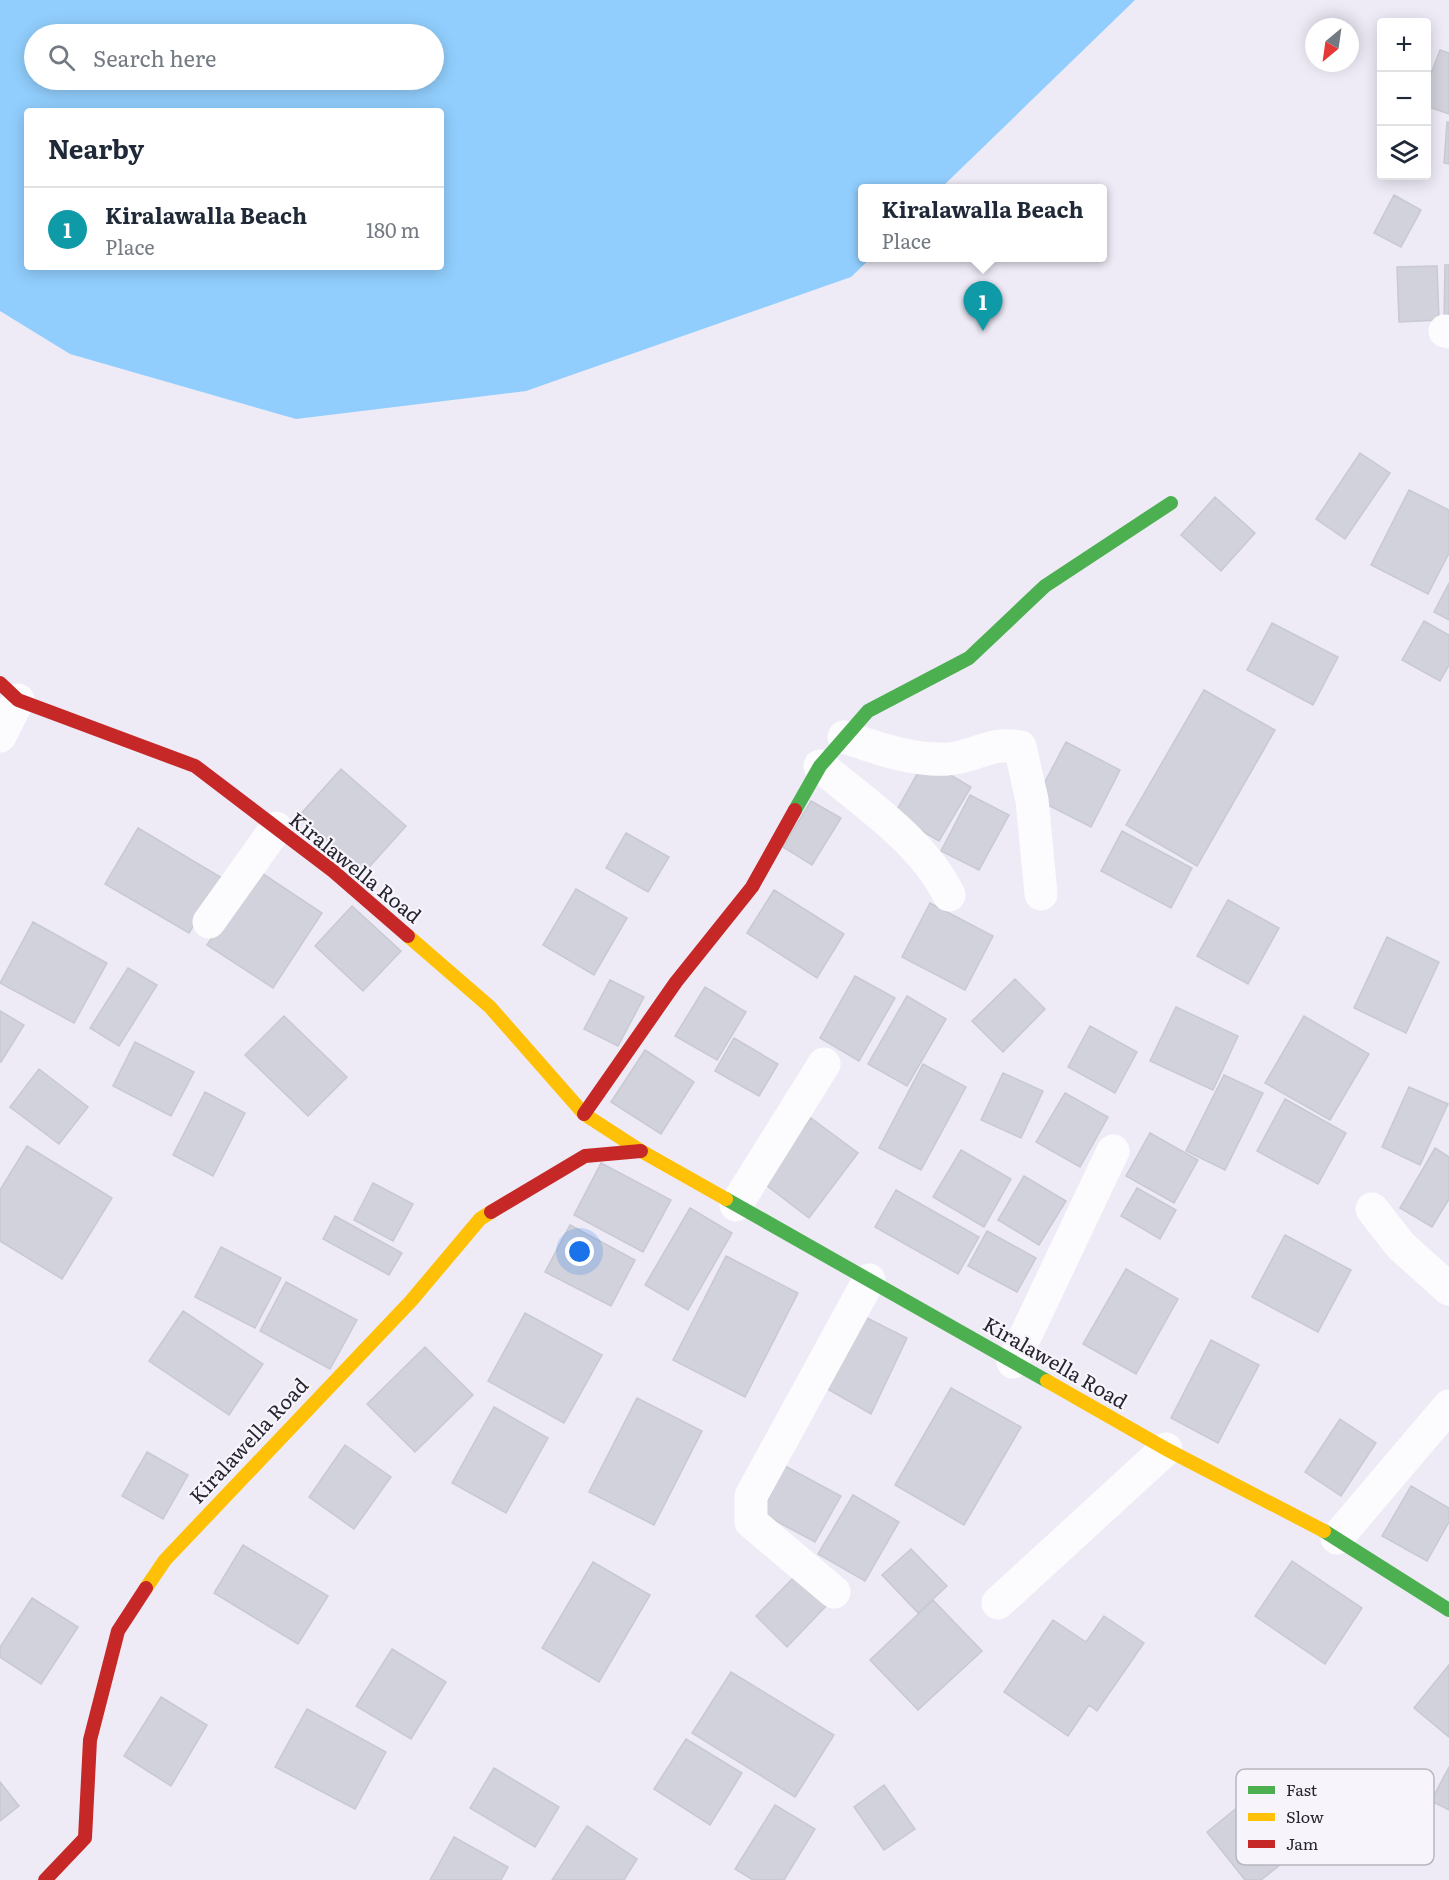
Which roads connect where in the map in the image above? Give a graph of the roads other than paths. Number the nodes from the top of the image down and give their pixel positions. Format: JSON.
{"nodes":[{"id":1,"x":1171,"y":503,"type":"dead end"},
{"id":2,"x":9,"y":692,"type":"edge"},
{"id":3,"x":0,"y":736,"type":"edge"},
{"id":4,"x":844,"y":737,"type":"junction"},
{"id":5,"x":820,"y":766,"type":"junction"},
{"id":6,"x":276,"y":828,"type":"junction"},
{"id":7,"x":1041,"y":894,"type":"dead end"},
{"id":8,"x":949,"y":895,"type":"dead end"},
{"id":9,"x":209,"y":922,"type":"dead end"},
{"id":10,"x":824,"y":1064,"type":"dead end"},
{"id":11,"x":584,"y":1114,"type":"junction"},
{"id":12,"x":640,"y":1151,"type":"junction"},
{"id":13,"x":1113,"y":1151,"type":"dead end"},
{"id":14,"x":736,"y":1205,"type":"junction"},
{"id":15,"x":1372,"y":1209,"type":"dead end"},
{"id":16,"x":869,"y":1280,"type":"junction"},
{"id":17,"x":1449,"y":1289,"type":"edge"},
{"id":18,"x":1013,"y":1362,"type":"junction"},
{"id":19,"x":1449,"y":1406,"type":"edge"},
{"id":20,"x":1166,"y":1449,"type":"junction"},
{"id":21,"x":1337,"y":1538,"type":"junction"},
{"id":22,"x":834,"y":1592,"type":"dead end"},
{"id":23,"x":998,"y":1603,"type":"dead end"},
{"id":24,"x":1448,"y":1608,"type":"edge"},
{"id":25,"x":45,"y":1880,"type":"edge"}],
"edges":[{"from":1,"to":4,"type":"street"},
{"from":2,"to":3,"type":"street"},
{"from":2,"to":6,"type":"street","name":"Kiralawella Road"},
{"from":4,"to":5,"type":"street"},
{"from":4,"to":7,"type":"street"},
{"from":5,"to":8,"type":"street"},
{"from":5,"to":11,"type":"street"},
{"from":6,"to":9,"type":"street"},
{"from":6,"to":11,"type":"street","name":"Kiralawella Road"},
{"from":10,"to":14,"type":"street"},
{"from":11,"to":12,"type":"street","name":"Kiralawella Road"},
{"from":12,"to":14,"type":"street","name":"Kiralawella Road"},
{"from":12,"to":25,"type":"street","name":"Kiralawella Road"},
{"from":13,"to":18,"type":"street"},
{"from":14,"to":16,"type":"street","name":"Kiralawella Road"},
{"from":15,"to":17,"type":"street"},
{"from":16,"to":18,"type":"street","name":"Kiralawella Road"},
{"from":16,"to":22,"type":"street"},
{"from":18,"to":20,"type":"street","name":"Kiralawella Road"},
{"from":19,"to":21,"type":"street"},
{"from":20,"to":21,"type":"street","name":"Kiralawella Road"},
{"from":20,"to":23,"type":"street"},
{"from":21,"to":24,"type":"street","name":"Kiralawella Road"}]}
